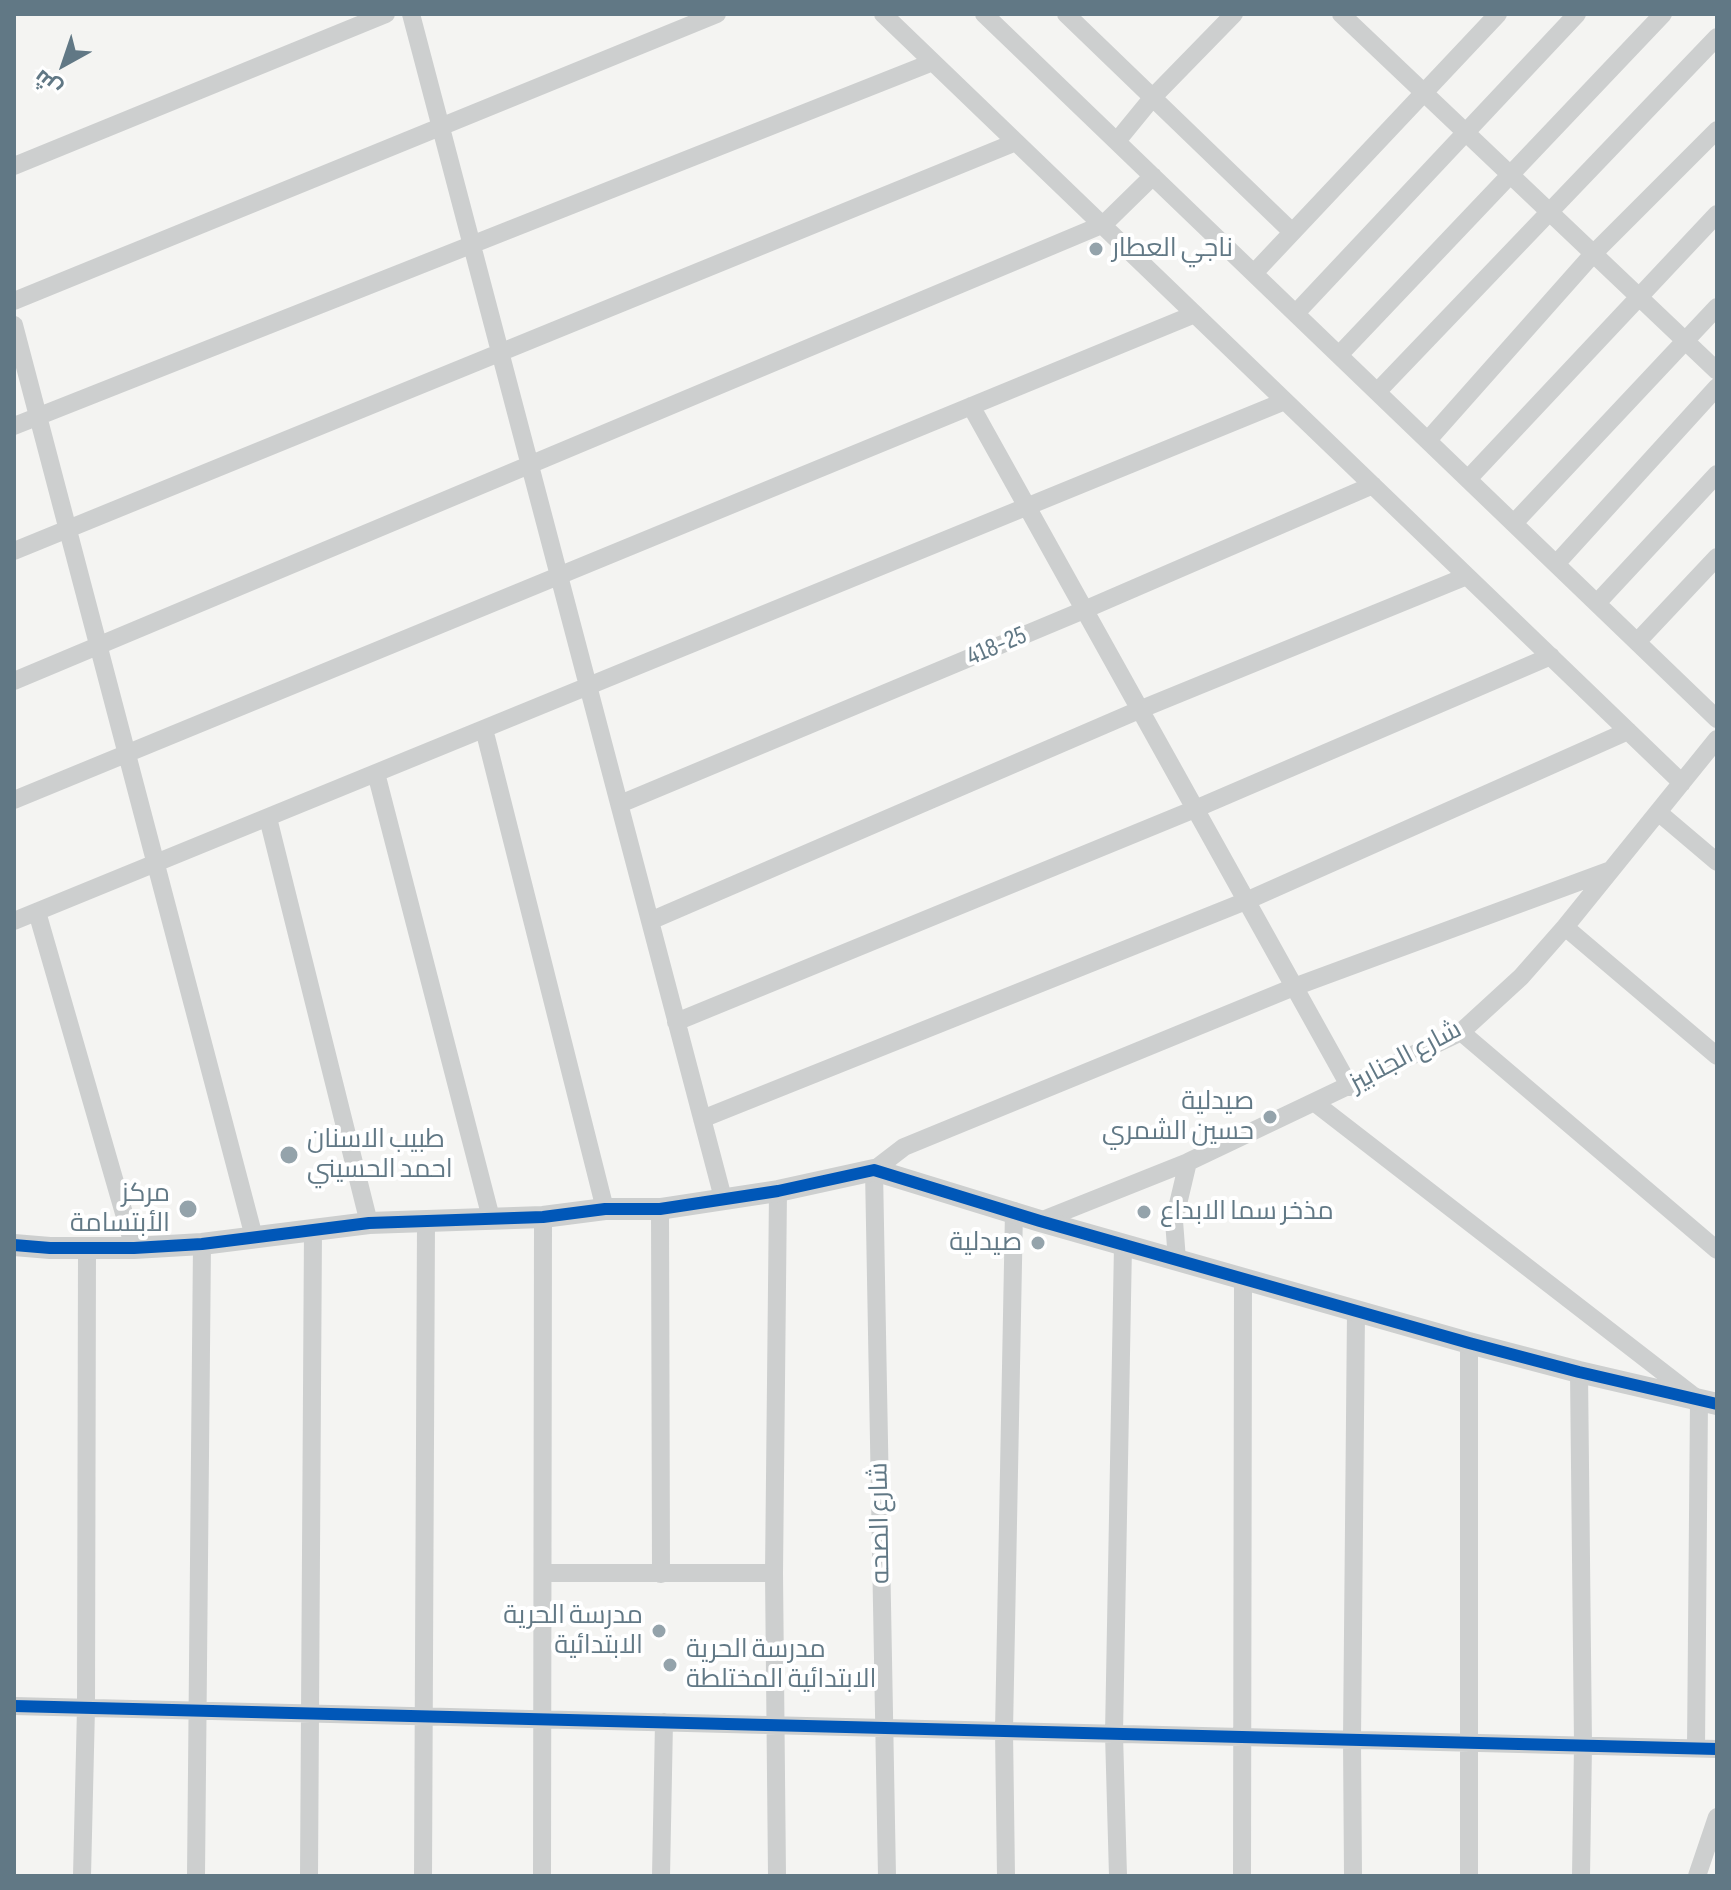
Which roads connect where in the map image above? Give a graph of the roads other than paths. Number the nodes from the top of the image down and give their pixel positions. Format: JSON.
{"nodes":[{"id":1,"x":386,"y":14,"type":"edge"},
{"id":2,"x":411,"y":14,"type":"edge"},
{"id":3,"x":717,"y":14,"type":"edge"},
{"id":4,"x":883,"y":14,"type":"edge"},
{"id":5,"x":984,"y":14,"type":"edge"},
{"id":6,"x":1066,"y":14,"type":"edge"},
{"id":7,"x":1234,"y":14,"type":"edge"},
{"id":8,"x":1341,"y":14,"type":"edge"},
{"id":9,"x":1498,"y":14,"type":"edge"},
{"id":10,"x":1577,"y":14,"type":"edge"},
{"id":11,"x":1663,"y":14,"type":"edge"},
{"id":12,"x":1717,"y":37,"type":"edge"},
{"id":13,"x":933,"y":62,"type":"junction"},
{"id":14,"x":1422,"y":94,"type":"junction"},
{"id":15,"x":1153,"y":97,"type":"junction"},
{"id":16,"x":442,"y":126,"type":"junction"},
{"id":17,"x":1717,"y":130,"type":"edge"},
{"id":18,"x":1464,"y":133,"type":"junction"},
{"id":19,"x":1117,"y":141,"type":"junction"},
{"id":20,"x":1016,"y":142,"type":"junction"},
{"id":21,"x":14,"y":166,"type":"edge"},
{"id":22,"x":1153,"y":176,"type":"junction"},
{"id":23,"x":1511,"y":176,"type":"junction"},
{"id":24,"x":1550,"y":214,"type":"junction"},
{"id":25,"x":1717,"y":214,"type":"edge"},
{"id":26,"x":1104,"y":224,"type":"junction"},
{"id":27,"x":1291,"y":231,"type":"junction"},
{"id":28,"x":473,"y":244,"type":"junction"},
{"id":29,"x":1593,"y":254,"type":"junction"},
{"id":30,"x":1254,"y":273,"type":"junction"},
{"id":31,"x":1638,"y":296,"type":"junction"},
{"id":32,"x":14,"y":301,"type":"edge"},
{"id":33,"x":1717,"y":307,"type":"edge"},
{"id":34,"x":1296,"y":313,"type":"junction"},
{"id":35,"x":1195,"y":314,"type":"junction"},
{"id":36,"x":14,"y":325,"type":"edge"},
{"id":37,"x":1685,"y":340,"type":"junction"},
{"id":38,"x":502,"y":351,"type":"junction"},
{"id":39,"x":1339,"y":355,"type":"junction"},
{"id":40,"x":1717,"y":371,"type":"edge"},
{"id":41,"x":1717,"y":387,"type":"edge"},
{"id":42,"x":1377,"y":392,"type":"junction"},
{"id":43,"x":1285,"y":401,"type":"junction"},
{"id":44,"x":971,"y":406,"type":"junction"},
{"id":45,"x":38,"y":417,"type":"junction"},
{"id":46,"x":14,"y":426,"type":"edge"},
{"id":47,"x":1428,"y":440,"type":"junction"},
{"id":48,"x":531,"y":465,"type":"junction"},
{"id":49,"x":1717,"y":474,"type":"edge"},
{"id":50,"x":1468,"y":479,"type":"junction"},
{"id":51,"x":1373,"y":485,"type":"junction"},
{"id":52,"x":1027,"y":507,"type":"junction"},
{"id":53,"x":1514,"y":523,"type":"junction"},
{"id":54,"x":68,"y":529,"type":"junction"},
{"id":55,"x":14,"y":551,"type":"edge"},
{"id":56,"x":1717,"y":557,"type":"edge"},
{"id":57,"x":1556,"y":564,"type":"junction"},
{"id":58,"x":559,"y":576,"type":"junction"},
{"id":59,"x":1467,"y":576,"type":"junction"},
{"id":60,"x":1597,"y":603,"type":"junction"},
{"id":61,"x":1084,"y":610,"type":"junction"},
{"id":62,"x":1637,"y":642,"type":"junction"},
{"id":63,"x":100,"y":645,"type":"junction"},
{"id":64,"x":1551,"y":656,"type":"junction"},
{"id":65,"x":14,"y":681,"type":"edge"},
{"id":66,"x":588,"y":687,"type":"junction"},
{"id":67,"x":1139,"y":710,"type":"junction"},
{"id":68,"x":1717,"y":719,"type":"edge"},
{"id":69,"x":484,"y":729,"type":"junction"},
{"id":70,"x":1628,"y":731,"type":"junction"},
{"id":71,"x":1717,"y":739,"type":"edge"},
{"id":72,"x":127,"y":754,"type":"junction"},
{"id":73,"x":376,"y":773,"type":"junction"},
{"id":74,"x":1682,"y":783,"type":"junction"},
{"id":75,"x":14,"y":800,"type":"edge"},
{"id":76,"x":620,"y":804,"type":"junction"},
{"id":77,"x":1195,"y":809,"type":"junction"},
{"id":78,"x":1658,"y":812,"type":"junction"},
{"id":79,"x":268,"y":818,"type":"junction"},
{"id":80,"x":1717,"y":862,"type":"edge"},
{"id":81,"x":156,"y":863,"type":"junction"},
{"id":82,"x":1611,"y":870,"type":"junction"},
{"id":83,"x":1246,"y":901,"type":"junction"},
{"id":84,"x":37,"y":912,"type":"junction"},
{"id":85,"x":14,"y":921,"type":"edge"},
{"id":86,"x":650,"y":921,"type":"junction"},
{"id":87,"x":1565,"y":927,"type":"junction"},
{"id":88,"x":1294,"y":987,"type":"junction"},
{"id":89,"x":676,"y":1022,"type":"junction"},
{"id":90,"x":1461,"y":1032,"type":"junction"},
{"id":91,"x":1717,"y":1056,"type":"edge"},
{"id":92,"x":1350,"y":1087,"type":"junction"},
{"id":93,"x":1315,"y":1103,"type":"junction"},
{"id":94,"x":702,"y":1119,"type":"junction"},
{"id":95,"x":1188,"y":1162,"type":"junction"},
{"id":96,"x":874,"y":1170,"type":"junction"},
{"id":97,"x":778,"y":1191,"type":"junction"},
{"id":98,"x":723,"y":1198,"type":"junction"},
{"id":99,"x":605,"y":1209,"type":"junction"},
{"id":100,"x":660,"y":1209,"type":"junction"},
{"id":101,"x":1014,"y":1211,"type":"junction"},
{"id":102,"x":543,"y":1217,"type":"junction"},
{"id":103,"x":491,"y":1218,"type":"junction"},
{"id":104,"x":1040,"y":1221,"type":"junction"},
{"id":105,"x":426,"y":1222,"type":"junction"},
{"id":106,"x":369,"y":1223,"type":"junction"},
{"id":107,"x":313,"y":1229,"type":"junction"},
{"id":108,"x":254,"y":1237,"type":"junction"},
{"id":109,"x":202,"y":1244,"type":"junction"},
{"id":110,"x":14,"y":1245,"type":"edge"},
{"id":111,"x":1123,"y":1245,"type":"junction"},
{"id":112,"x":87,"y":1248,"type":"junction"},
{"id":113,"x":134,"y":1248,"type":"junction"},
{"id":114,"x":1717,"y":1250,"type":"edge"},
{"id":115,"x":1177,"y":1260,"type":"junction"},
{"id":116,"x":1243,"y":1278,"type":"junction"},
{"id":117,"x":1356,"y":1311,"type":"junction"},
{"id":118,"x":1469,"y":1343,"type":"junction"},
{"id":119,"x":1579,"y":1372,"type":"junction"},
{"id":120,"x":1708,"y":1402,"type":"edge"},
{"id":121,"x":543,"y":1573,"type":"junction"},
{"id":122,"x":774,"y":1573,"type":"junction"},
{"id":123,"x":661,"y":1574,"type":"junction"},
{"id":124,"x":14,"y":1706,"type":"edge"},
{"id":125,"x":86,"y":1708,"type":"junction"},
{"id":126,"x":197,"y":1711,"type":"junction"},
{"id":127,"x":311,"y":1713,"type":"junction"},
{"id":128,"x":422,"y":1716,"type":"junction"},
{"id":129,"x":543,"y":1719,"type":"junction"},
{"id":130,"x":664,"y":1722,"type":"junction"},
{"id":131,"x":776,"y":1725,"type":"junction"},
{"id":132,"x":885,"y":1728,"type":"junction"},
{"id":133,"x":1004,"y":1731,"type":"junction"},
{"id":134,"x":1114,"y":1734,"type":"junction"},
{"id":135,"x":1243,"y":1737,"type":"junction"},
{"id":136,"x":1352,"y":1740,"type":"junction"},
{"id":137,"x":1471,"y":1743,"type":"junction"},
{"id":138,"x":1583,"y":1745,"type":"junction"},
{"id":139,"x":1696,"y":1748,"type":"junction"},
{"id":140,"x":1717,"y":1749,"type":"edge"},
{"id":141,"x":1717,"y":1817,"type":"edge"},
{"id":142,"x":82,"y":1876,"type":"edge"},
{"id":143,"x":196,"y":1876,"type":"edge"},
{"id":144,"x":309,"y":1876,"type":"edge"},
{"id":145,"x":423,"y":1876,"type":"edge"},
{"id":146,"x":542,"y":1876,"type":"edge"},
{"id":147,"x":661,"y":1876,"type":"edge"},
{"id":148,"x":777,"y":1876,"type":"edge"},
{"id":149,"x":887,"y":1876,"type":"edge"},
{"id":150,"x":1006,"y":1876,"type":"edge"},
{"id":151,"x":1118,"y":1876,"type":"edge"},
{"id":152,"x":1242,"y":1876,"type":"edge"},
{"id":153,"x":1353,"y":1876,"type":"edge"},
{"id":154,"x":1469,"y":1876,"type":"edge"},
{"id":155,"x":1581,"y":1876,"type":"edge"},
{"id":156,"x":1697,"y":1876,"type":"edge"}],
"edges":[{"from":1,"to":21,"type":"street"},
{"from":2,"to":16,"type":"street"},
{"from":3,"to":16,"type":"street"},
{"from":4,"to":13,"type":"street"},
{"from":5,"to":19,"type":"street"},
{"from":6,"to":15,"type":"street"},
{"from":7,"to":15,"type":"street"},
{"from":8,"to":14,"type":"street"},
{"from":9,"to":14,"type":"street"},
{"from":10,"to":18,"type":"street"},
{"from":11,"to":23,"type":"street"},
{"from":12,"to":24,"type":"street"},
{"from":13,"to":20,"type":"street"},
{"from":13,"to":28,"type":"street"},
{"from":14,"to":18,"type":"street"},
{"from":14,"to":27,"type":"street"},
{"from":15,"to":19,"type":"street"},
{"from":15,"to":27,"type":"street"},
{"from":16,"to":28,"type":"street"},
{"from":16,"to":32,"type":"street"},
{"from":17,"to":29,"type":"street"},
{"from":18,"to":23,"type":"street"},
{"from":18,"to":34,"type":"street"},
{"from":19,"to":22,"type":"street"},
{"from":20,"to":26,"type":"street"},
{"from":20,"to":38,"type":"street"},
{"from":22,"to":26,"type":"street"},
{"from":22,"to":30,"type":"street"},
{"from":23,"to":24,"type":"street"},
{"from":23,"to":39,"type":"street"},
{"from":24,"to":29,"type":"street"},
{"from":24,"to":42,"type":"street"},
{"from":25,"to":31,"type":"street"},
{"from":26,"to":35,"type":"street"},
{"from":26,"to":48,"type":"street"},
{"from":27,"to":30,"type":"street"},
{"from":28,"to":38,"type":"street"},
{"from":28,"to":45,"type":"street"},
{"from":29,"to":31,"type":"street"},
{"from":29,"to":47,"type":"street"},
{"from":30,"to":34,"type":"street"},
{"from":31,"to":37,"type":"street"},
{"from":31,"to":50,"type":"street"},
{"from":33,"to":37,"type":"street"},
{"from":34,"to":39,"type":"street"},
{"from":35,"to":43,"type":"street"},
{"from":35,"to":44,"type":"street"},
{"from":36,"to":45,"type":"street"},
{"from":37,"to":40,"type":"street"},
{"from":37,"to":53,"type":"street"},
{"from":38,"to":48,"type":"street"},
{"from":38,"to":54,"type":"street"},
{"from":39,"to":42,"type":"street"},
{"from":41,"to":57,"type":"street"},
{"from":42,"to":47,"type":"street"},
{"from":43,"to":51,"type":"street"},
{"from":43,"to":52,"type":"street"},
{"from":44,"to":52,"type":"street"},
{"from":44,"to":58,"type":"street"},
{"from":45,"to":46,"type":"street"},
{"from":45,"to":54,"type":"street"},
{"from":47,"to":50,"type":"street"},
{"from":48,"to":58,"type":"street"},
{"from":48,"to":63,"type":"street"},
{"from":49,"to":60,"type":"street"},
{"from":50,"to":53,"type":"street"},
{"from":51,"to":59,"type":"street"},
{"from":51,"to":61,"type":"street","name":"418-25"},
{"from":52,"to":61,"type":"street"},
{"from":52,"to":66,"type":"street"},
{"from":53,"to":57,"type":"street"},
{"from":54,"to":55,"type":"street"},
{"from":54,"to":63,"type":"street"},
{"from":56,"to":62,"type":"street"},
{"from":57,"to":60,"type":"street"},
{"from":58,"to":66,"type":"street"},
{"from":58,"to":72,"type":"street"},
{"from":59,"to":64,"type":"street"},
{"from":59,"to":67,"type":"street"},
{"from":60,"to":62,"type":"street"},
{"from":61,"to":67,"type":"street"},
{"from":61,"to":76,"type":"street","name":"418-25"},
{"from":62,"to":68,"type":"street"},
{"from":63,"to":65,"type":"street"},
{"from":63,"to":72,"type":"street"},
{"from":64,"to":70,"type":"street"},
{"from":64,"to":77,"type":"street"},
{"from":66,"to":69,"type":"street"},
{"from":66,"to":76,"type":"street"},
{"from":67,"to":77,"type":"street"},
{"from":67,"to":86,"type":"street"},
{"from":69,"to":73,"type":"street"},
{"from":69,"to":99,"type":"street"},
{"from":70,"to":74,"type":"street"},
{"from":70,"to":83,"type":"street"},
{"from":71,"to":74,"type":"street","name":"شارع الجنابيز"},
{"from":72,"to":75,"type":"street"},
{"from":72,"to":81,"type":"street"},
{"from":73,"to":79,"type":"street"},
{"from":73,"to":103,"type":"street"},
{"from":74,"to":78,"type":"street","name":"شارع الجنابيز"},
{"from":76,"to":86,"type":"street"},
{"from":77,"to":83,"type":"street"},
{"from":77,"to":89,"type":"street"},
{"from":78,"to":80,"type":"street"},
{"from":78,"to":82,"type":"street","name":"شارع الجنابيز"},
{"from":79,"to":81,"type":"street"},
{"from":79,"to":106,"type":"street"},
{"from":81,"to":84,"type":"street"},
{"from":81,"to":108,"type":"street"},
{"from":82,"to":87,"type":"street","name":"شارع الجنابيز"},
{"from":82,"to":88,"type":"street"},
{"from":83,"to":88,"type":"street"},
{"from":83,"to":94,"type":"street"},
{"from":84,"to":85,"type":"street"},
{"from":84,"to":113,"type":"street"},
{"from":86,"to":89,"type":"street"},
{"from":87,"to":90,"type":"street","name":"شارع الجنابيز"},
{"from":87,"to":91,"type":"street"},
{"from":88,"to":92,"type":"street"},
{"from":88,"to":96,"type":"street"},
{"from":89,"to":94,"type":"street"},
{"from":90,"to":92,"type":"street","name":"شارع الجنابيز"},
{"from":90,"to":114,"type":"street"},
{"from":92,"to":93,"type":"street","name":"شارع الجنابيز"},
{"from":93,"to":95,"type":"street","name":"شارع الجنابيز"},
{"from":93,"to":120,"type":"street"},
{"from":94,"to":98,"type":"street"},
{"from":95,"to":104,"type":"street","name":"شارع الجنابيز"},
{"from":95,"to":115,"type":"street"},
{"from":96,"to":97,"type":"street"},
{"from":96,"to":101,"type":"street"},
{"from":96,"to":132,"type":"street","name":"شارع الصحه"},
{"from":97,"to":98,"type":"street"},
{"from":97,"to":122,"type":"street"},
{"from":98,"to":100,"type":"street"},
{"from":99,"to":100,"type":"street"},
{"from":99,"to":102,"type":"street"},
{"from":100,"to":123,"type":"street"},
{"from":101,"to":104,"type":"street"},
{"from":101,"to":133,"type":"street"},
{"from":102,"to":103,"type":"street"},
{"from":102,"to":121,"type":"street"},
{"from":103,"to":105,"type":"street"},
{"from":104,"to":111,"type":"street"},
{"from":105,"to":106,"type":"street"},
{"from":105,"to":128,"type":"street"},
{"from":106,"to":107,"type":"street"},
{"from":107,"to":108,"type":"street"},
{"from":107,"to":127,"type":"street"},
{"from":108,"to":109,"type":"street"},
{"from":109,"to":113,"type":"street"},
{"from":109,"to":126,"type":"street"},
{"from":110,"to":112,"type":"street"},
{"from":111,"to":115,"type":"street"},
{"from":111,"to":134,"type":"street"},
{"from":112,"to":113,"type":"street"},
{"from":112,"to":125,"type":"street"},
{"from":115,"to":116,"type":"street"},
{"from":116,"to":117,"type":"street"},
{"from":116,"to":135,"type":"street"},
{"from":117,"to":118,"type":"street"},
{"from":117,"to":136,"type":"street"},
{"from":118,"to":119,"type":"street"},
{"from":118,"to":137,"type":"street"},
{"from":119,"to":120,"type":"street"},
{"from":119,"to":138,"type":"street"},
{"from":120,"to":139,"type":"street"},
{"from":121,"to":123,"type":"street"},
{"from":121,"to":129,"type":"street"},
{"from":122,"to":123,"type":"street"},
{"from":122,"to":131,"type":"street"},
{"from":124,"to":125,"type":"street"},
{"from":125,"to":126,"type":"street"},
{"from":125,"to":142,"type":"street"},
{"from":126,"to":127,"type":"street"},
{"from":126,"to":143,"type":"street"},
{"from":127,"to":128,"type":"street"},
{"from":127,"to":144,"type":"street"},
{"from":128,"to":129,"type":"street"},
{"from":128,"to":145,"type":"street"},
{"from":129,"to":130,"type":"street"},
{"from":129,"to":146,"type":"street"},
{"from":130,"to":131,"type":"street"},
{"from":130,"to":147,"type":"street"},
{"from":131,"to":132,"type":"street"},
{"from":131,"to":148,"type":"street"},
{"from":132,"to":133,"type":"street"},
{"from":132,"to":149,"type":"street","name":"شارع الصحه"},
{"from":133,"to":134,"type":"street"},
{"from":133,"to":150,"type":"street"},
{"from":134,"to":135,"type":"street"},
{"from":134,"to":151,"type":"street"},
{"from":135,"to":136,"type":"street"},
{"from":135,"to":152,"type":"street"},
{"from":136,"to":137,"type":"street"},
{"from":136,"to":153,"type":"street"},
{"from":137,"to":138,"type":"street"},
{"from":137,"to":154,"type":"street"},
{"from":138,"to":139,"type":"street"},
{"from":138,"to":155,"type":"street"},
{"from":139,"to":140,"type":"street"},
{"from":141,"to":156,"type":"street"}]}
